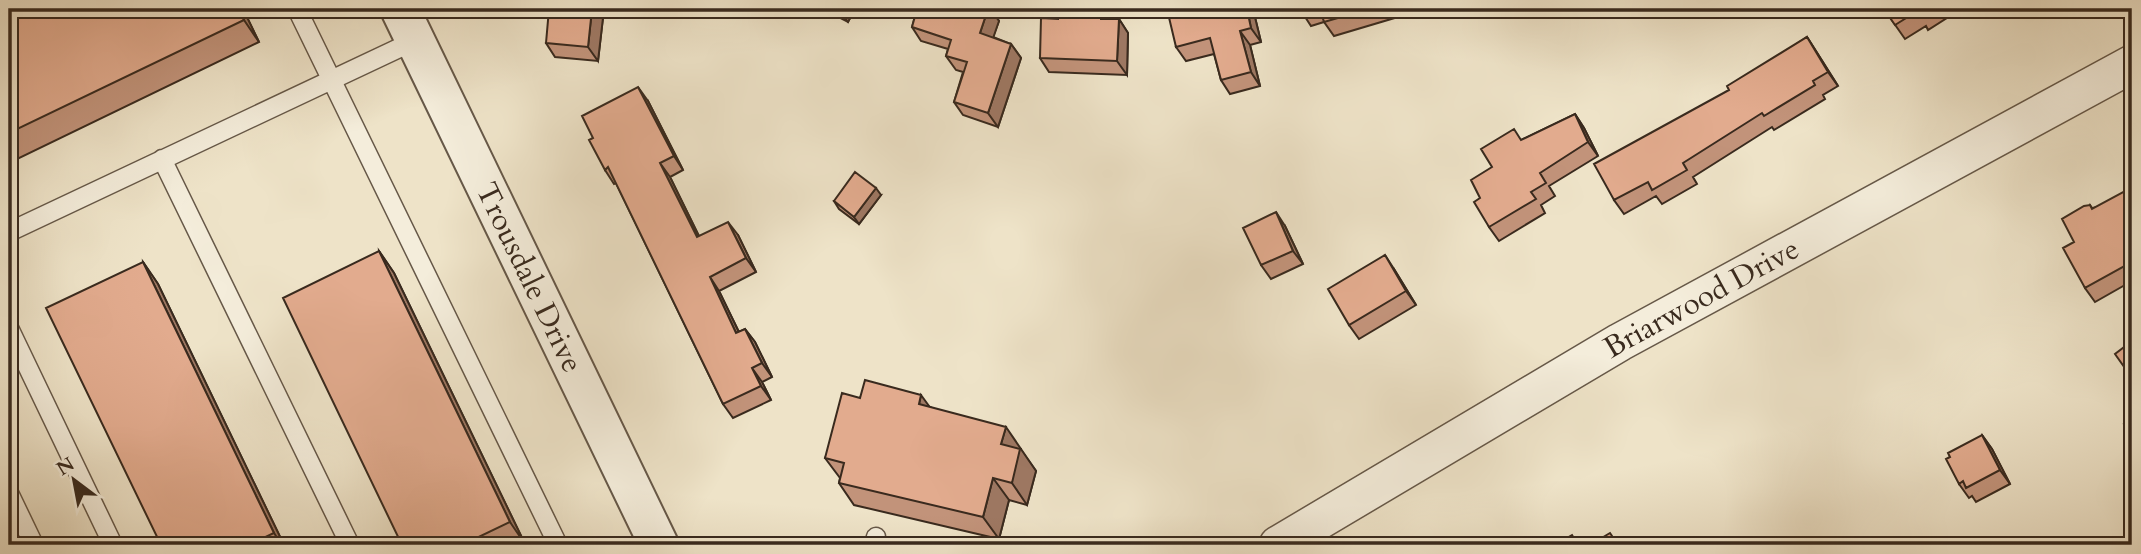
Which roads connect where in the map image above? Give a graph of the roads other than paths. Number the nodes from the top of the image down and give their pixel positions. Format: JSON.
{"nodes":[{"id":1,"x":297,"y":9,"type":"edge"},
{"id":2,"x":407,"y":25,"type":"edge"},
{"id":3,"x":2132,"y":64,"type":"edge"},
{"id":4,"x":332,"y":79,"type":"junction"},
{"id":5,"x":162,"y":159,"type":"junction"},
{"id":6,"x":9,"y":232,"type":"edge"},
{"id":7,"x":9,"y":328,"type":"edge"},
{"id":8,"x":9,"y":493,"type":"edge"},
{"id":9,"x":34,"y":545,"type":"edge"},
{"id":10,"x":113,"y":545,"type":"edge"},
{"id":11,"x":349,"y":545,"type":"edge"},
{"id":12,"x":558,"y":545,"type":"edge"},
{"id":13,"x":659,"y":545,"type":"edge"},
{"id":14,"x":1278,"y":545,"type":"edge"}],
"edges":[{"from":1,"to":4,"type":"lane"},
{"from":2,"to":4,"type":"lane"},
{"from":2,"to":13,"type":"street","name":"Trousdale Drive"},
{"from":3,"to":14,"type":"street","name":"Briarwood Drive"},
{"from":4,"to":5,"type":"lane"},
{"from":4,"to":12,"type":"lane"},
{"from":5,"to":6,"type":"lane"},
{"from":5,"to":11,"type":"lane"},
{"from":7,"to":10,"type":"lane"},
{"from":8,"to":9,"type":"lane"}]}
